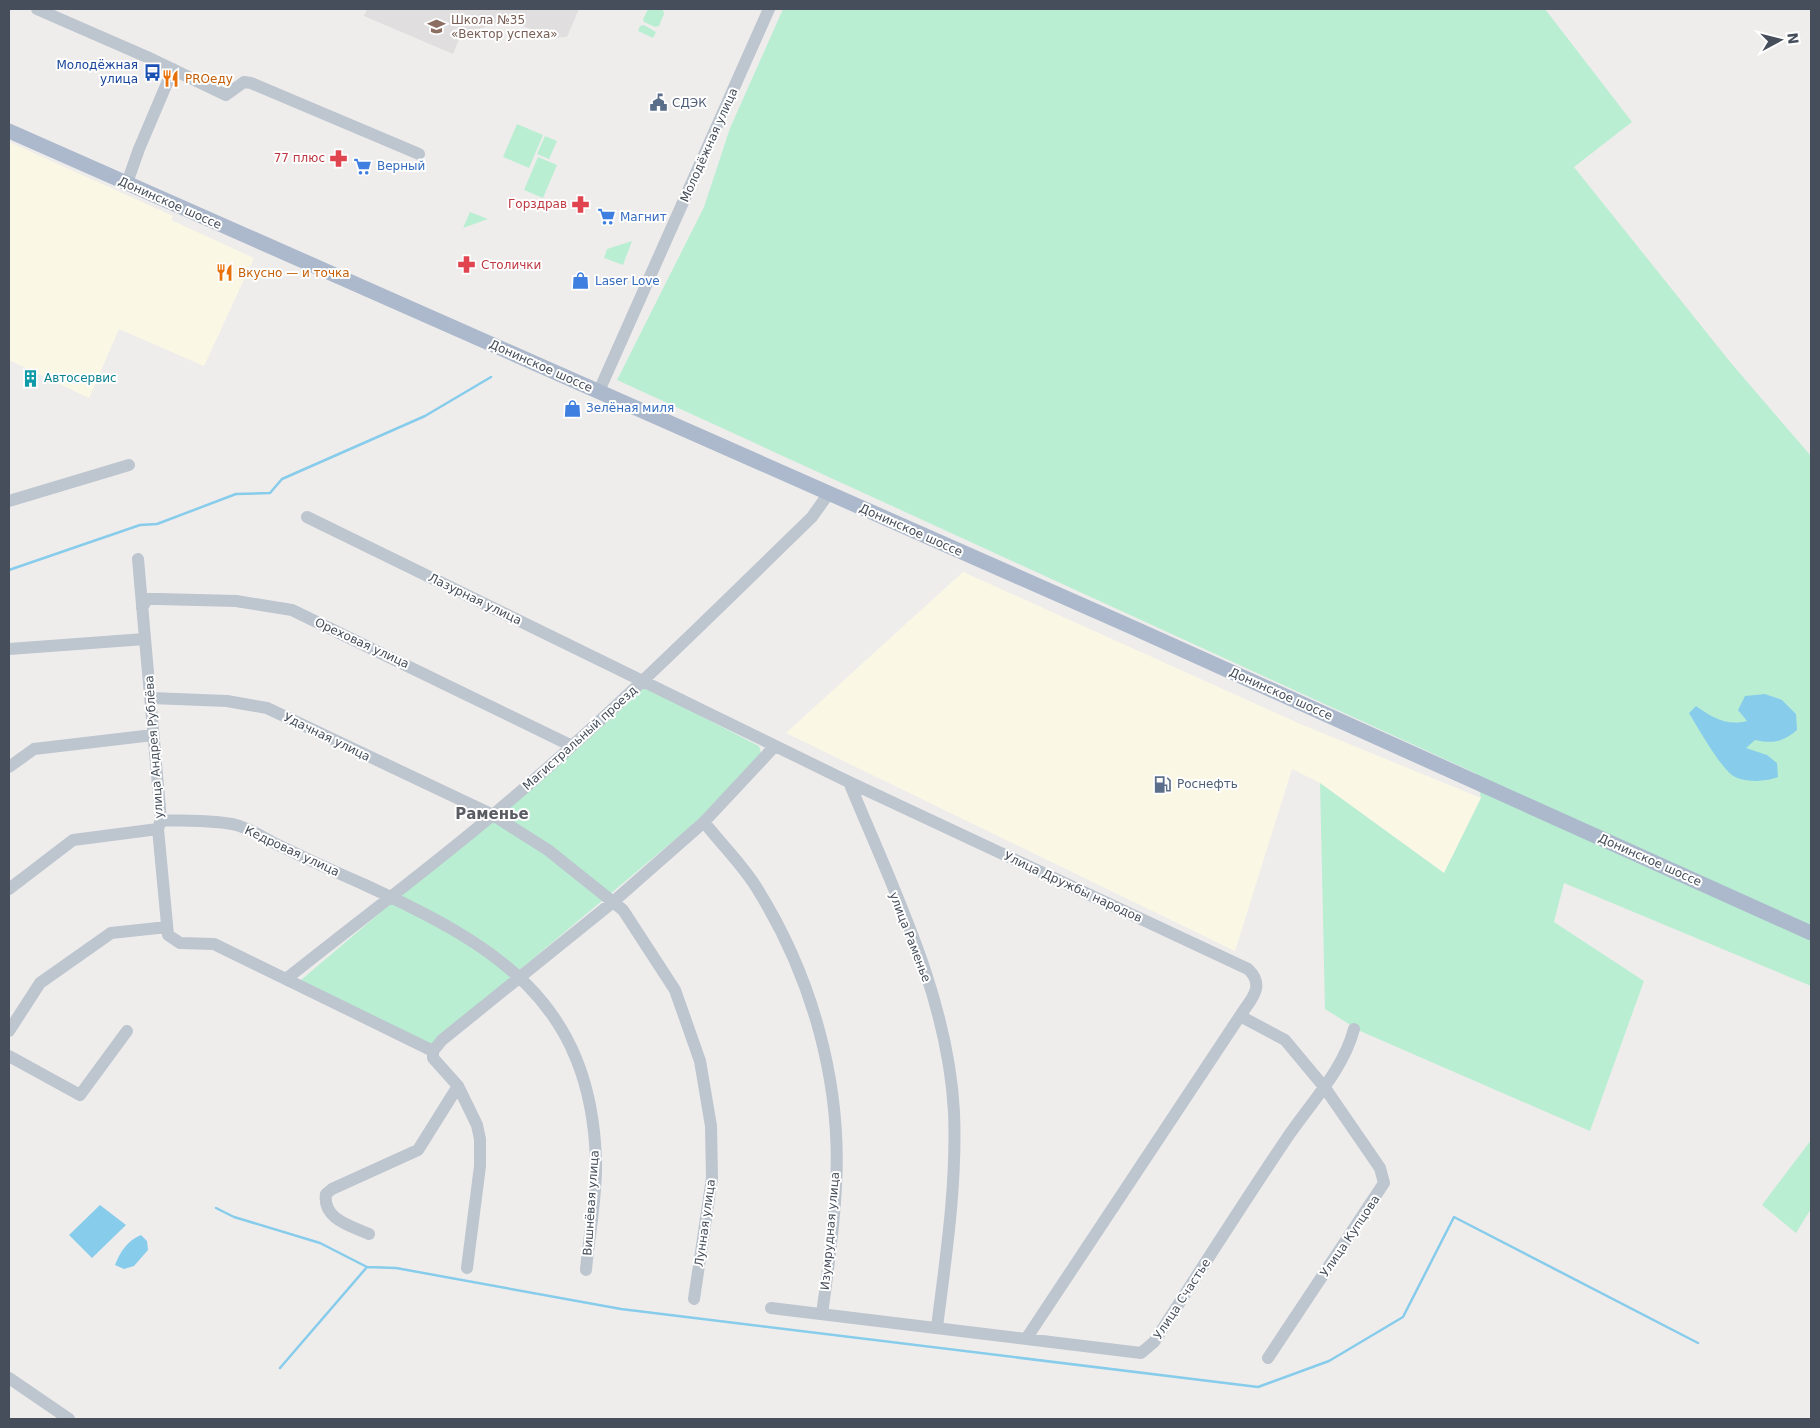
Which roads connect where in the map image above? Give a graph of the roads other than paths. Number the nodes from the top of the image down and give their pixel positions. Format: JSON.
{"nodes":[{"id":1,"x":37,"y":9,"type":"edge"},
{"id":2,"x":770,"y":9,"type":"edge"},
{"id":3,"x":174,"y":69,"type":"junction"},
{"id":4,"x":9,"y":131,"type":"edge"},
{"id":5,"x":419,"y":154,"type":"dead end"},
{"id":6,"x":127,"y":183,"type":"junction"},
{"id":7,"x":599,"y":392,"type":"junction"},
{"id":8,"x":129,"y":465,"type":"dead end"},
{"id":9,"x":830,"y":494,"type":"junction"},
{"id":10,"x":9,"y":501,"type":"edge"},
{"id":11,"x":307,"y":517,"type":"dead end"},
{"id":12,"x":138,"y":559,"type":"dead end"},
{"id":13,"x":142,"y":608,"type":"junction"},
{"id":14,"x":145,"y":639,"type":"junction"},
{"id":15,"x":9,"y":649,"type":"edge"},
{"id":16,"x":642,"y":682,"type":"junction"},
{"id":17,"x":151,"y":698,"type":"junction"},
{"id":18,"x":153,"y":735,"type":"junction"},
{"id":19,"x":572,"y":746,"type":"junction"},
{"id":20,"x":774,"y":747,"type":"junction"},
{"id":21,"x":9,"y":767,"type":"edge"},
{"id":22,"x":849,"y":782,"type":"junction"},
{"id":23,"x":493,"y":815,"type":"junction"},
{"id":24,"x":704,"y":822,"type":"junction"},
{"id":25,"x":160,"y":824,"type":"junction"},
{"id":26,"x":9,"y":889,"type":"edge"},
{"id":27,"x":389,"y":896,"type":"junction"},
{"id":28,"x":613,"y":902,"type":"junction"},
{"id":29,"x":167,"y":931,"type":"junction"},
{"id":30,"x":1811,"y":933,"type":"edge"},
{"id":31,"x":520,"y":976,"type":"junction"},
{"id":32,"x":286,"y":978,"type":"junction"},
{"id":33,"x":1240,"y":1016,"type":"junction"},
{"id":34,"x":1354,"y":1029,"type":"dead end"},
{"id":35,"x":9,"y":1031,"type":"edge"},
{"id":36,"x":127,"y":1031,"type":"dead end"},
{"id":37,"x":434,"y":1051,"type":"junction"},
{"id":38,"x":9,"y":1056,"type":"edge"},
{"id":39,"x":458,"y":1086,"type":"junction"},
{"id":40,"x":1324,"y":1088,"type":"junction"},
{"id":41,"x":369,"y":1234,"type":"dead end"},
{"id":42,"x":467,"y":1268,"type":"dead end"},
{"id":43,"x":586,"y":1270,"type":"dead end"},
{"id":44,"x":694,"y":1299,"type":"dead end"},
{"id":45,"x":771,"y":1308,"type":"dead end"},
{"id":46,"x":822,"y":1314,"type":"junction"},
{"id":47,"x":937,"y":1328,"type":"junction"},
{"id":48,"x":1026,"y":1339,"type":"junction"},
{"id":49,"x":1268,"y":1358,"type":"dead end"},
{"id":50,"x":9,"y":1378,"type":"edge"},
{"id":51,"x":69,"y":1419,"type":"edge"}],
"edges":[{"from":1,"to":3,"type":"street"},
{"from":2,"to":7,"type":"street","name":"Молодёжная улица"},
{"from":3,"to":5,"type":"street"},
{"from":3,"to":6,"type":"street"},
{"from":4,"to":6,"type":"main road","name":"Донинское шоссе"},
{"from":6,"to":7,"type":"main road","name":"Донинское шоссе"},
{"from":7,"to":9,"type":"main road","name":"Донинское шоссе"},
{"from":8,"to":10,"type":"street"},
{"from":9,"to":16,"type":"street","name":"Магистральный проезд"},
{"from":9,"to":30,"type":"main road","name":"Донинское шоссе"},
{"from":11,"to":16,"type":"street","name":"Лазурная улица"},
{"from":12,"to":13,"type":"street","name":"улица Андрея Рублёва"},
{"from":13,"to":14,"type":"street","name":"улица Андрея Рублёва"},
{"from":13,"to":19,"type":"street","name":"Ореховая улица"},
{"from":14,"to":15,"type":"street"},
{"from":14,"to":17,"type":"street","name":"улица Андрея Рублёва"},
{"from":16,"to":19,"type":"street","name":"Магистральный проезд"},
{"from":16,"to":20,"type":"street"},
{"from":17,"to":18,"type":"street","name":"улица Андрея Рублёва"},
{"from":17,"to":23,"type":"street","name":"Удачная улица"},
{"from":18,"to":21,"type":"street"},
{"from":18,"to":25,"type":"street","name":"улица Андрея Рублёва"},
{"from":19,"to":23,"type":"street","name":"Магистральный проезд"},
{"from":20,"to":22,"type":"street"},
{"from":20,"to":24,"type":"street"},
{"from":22,"to":33,"type":"street","name":"Улица Дружбы народов"},
{"from":22,"to":47,"type":"street","name":"улица Раменье"},
{"from":23,"to":27,"type":"street","name":"Магистральный проезд"},
{"from":23,"to":28,"type":"street","name":"Удачная улица"},
{"from":24,"to":28,"type":"street"},
{"from":24,"to":46,"type":"street","name":"Изумрудная улица"},
{"from":25,"to":26,"type":"street","name":"Кедровая улица"},
{"from":25,"to":27,"type":"street","name":"Кедровая улица"},
{"from":25,"to":29,"type":"street","name":"улица Андрея Рублёва"},
{"from":27,"to":31,"type":"street","name":"Кедровая улица"},
{"from":27,"to":32,"type":"street","name":"Магистральный проезд"},
{"from":28,"to":31,"type":"street"},
{"from":28,"to":44,"type":"street","name":"Лунная улица"},
{"from":29,"to":32,"type":"street"},
{"from":29,"to":35,"type":"street"},
{"from":31,"to":37,"type":"street"},
{"from":31,"to":43,"type":"street","name":"Вишнёвая улица"},
{"from":32,"to":37,"type":"street"},
{"from":33,"to":40,"type":"street"},
{"from":33,"to":48,"type":"street","name":"Улица Дружбы народов"},
{"from":34,"to":40,"type":"street","name":"Улица Счастье"},
{"from":36,"to":38,"type":"street"},
{"from":37,"to":39,"type":"street"},
{"from":39,"to":41,"type":"street"},
{"from":39,"to":42,"type":"street"},
{"from":40,"to":48,"type":"street","name":"Улица Счастье"},
{"from":40,"to":49,"type":"street","name":"Улица Купцова"},
{"from":45,"to":46,"type":"street","name":"Улица Счастье"},
{"from":46,"to":47,"type":"street","name":"Улица Счастье"},
{"from":47,"to":48,"type":"street","name":"Улица Счастье"},
{"from":50,"to":51,"type":"street"}]}
